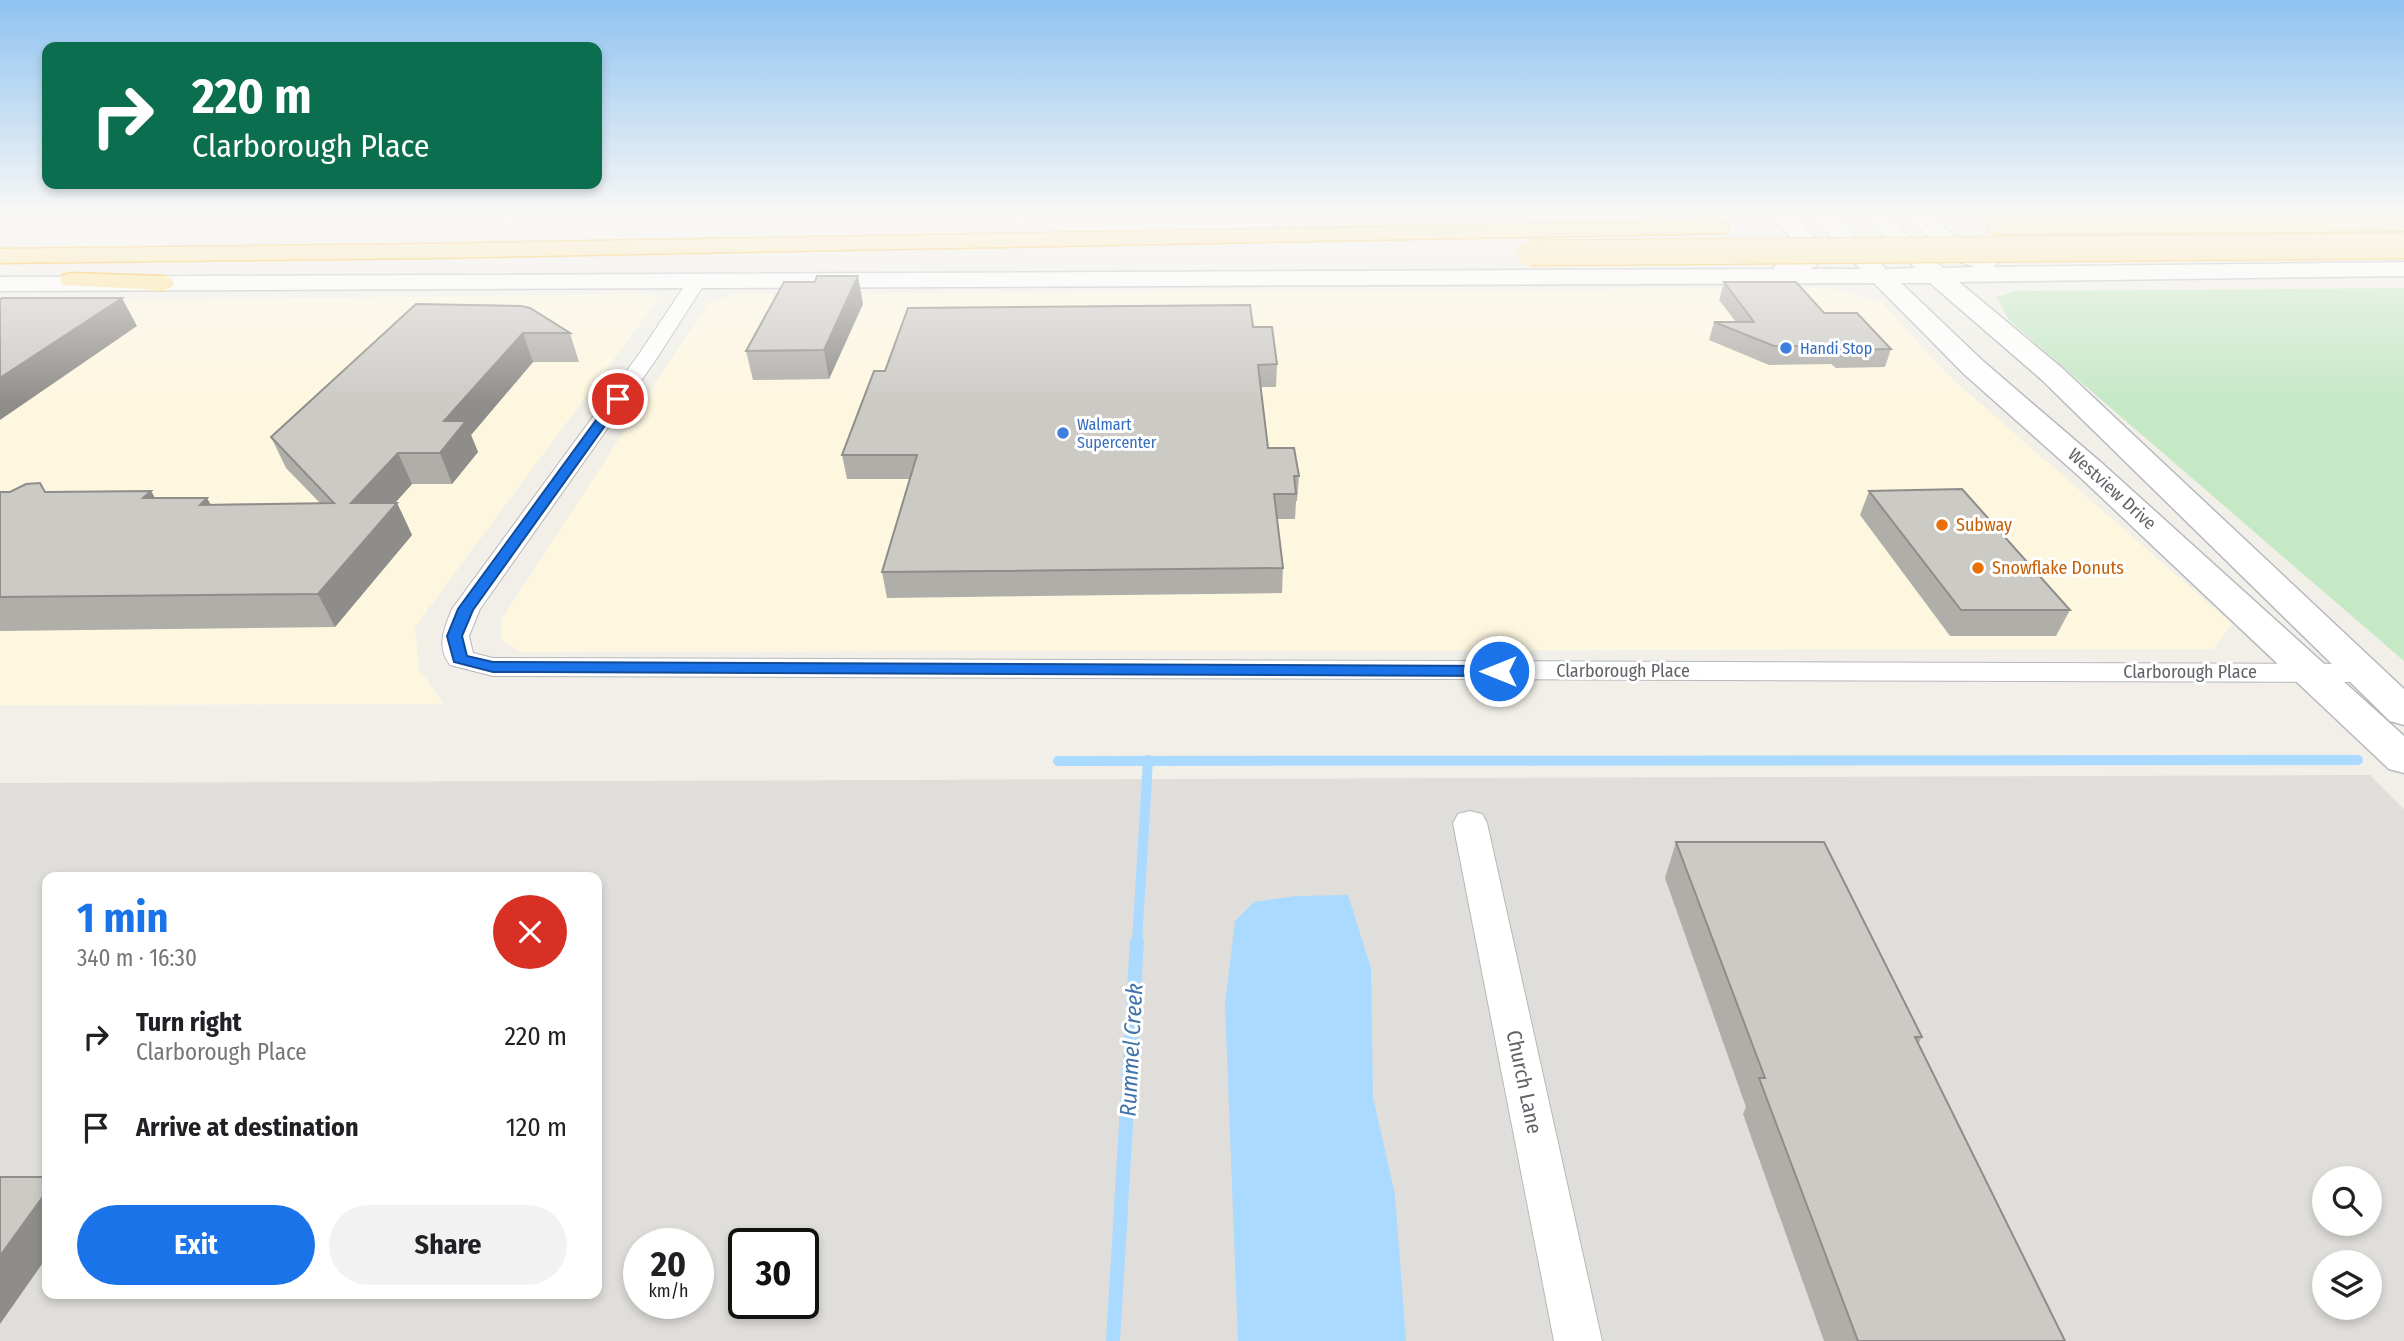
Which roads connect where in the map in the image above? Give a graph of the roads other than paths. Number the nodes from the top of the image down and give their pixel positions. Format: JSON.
{"nodes":[{"id":1,"x":1076,"y":279,"type":"edge"},
{"id":2,"x":1883,"y":279,"type":"edge"},
{"id":3,"x":1940,"y":279,"type":"edge"},
{"id":4,"x":698,"y":280,"type":"junction"},
{"id":5,"x":0,"y":282,"type":"edge"},
{"id":6,"x":2311,"y":673,"type":"junction"},
{"id":7,"x":2361,"y":673,"type":"junction"},
{"id":8,"x":2404,"y":712,"type":"edge"},
{"id":9,"x":2404,"y":759,"type":"edge"},
{"id":10,"x":1470,"y":823,"type":"dead end"},
{"id":11,"x":1578,"y":1341,"type":"edge"}],
"edges":[{"from":1,"to":4,"type":"main road"},
{"from":2,"to":6,"type":"main road","name":"Westview Drive"},
{"from":3,"to":7,"type":"main road"},
{"from":4,"to":5,"type":"main road"},
{"from":4,"to":6,"type":"street","name":"Clarborough Place"},
{"from":6,"to":7,"type":"street","name":"Clarborough Place"},
{"from":6,"to":9,"type":"main road","name":"Westview Drive"},
{"from":7,"to":8,"type":"main road"},
{"from":10,"to":11,"type":"street","name":"Church Lane"}]}
